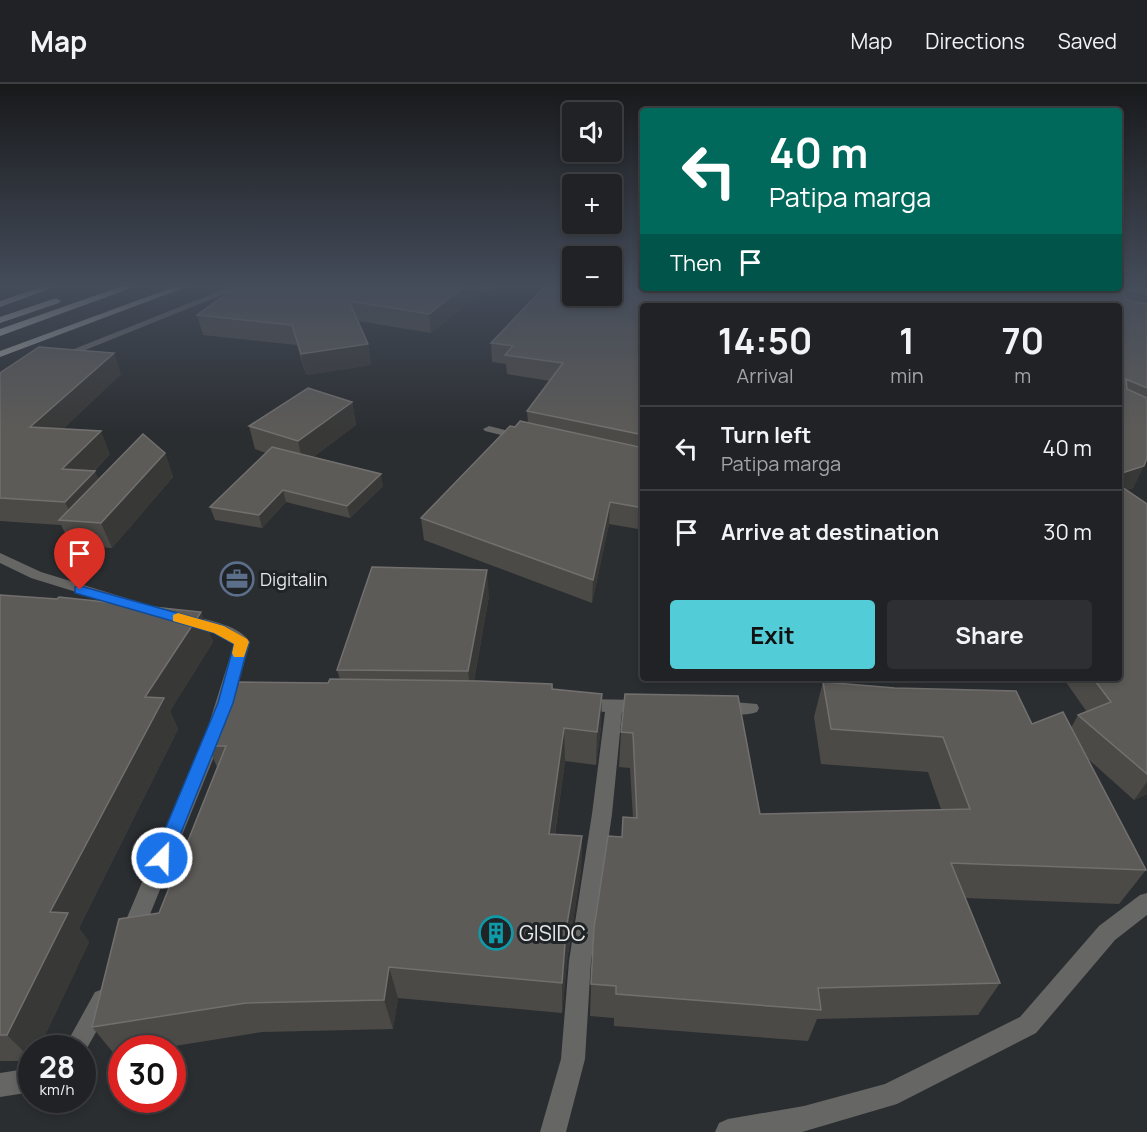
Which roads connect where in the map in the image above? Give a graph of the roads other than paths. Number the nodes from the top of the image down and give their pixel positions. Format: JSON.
{"nodes":[{"id":1,"x":57,"y":333,"type":"edge"},
{"id":2,"x":121,"y":333,"type":"edge"},
{"id":3,"x":0,"y":354,"type":"edge"},
{"id":4,"x":49,"y":361,"type":"edge"},
{"id":5,"x":489,"y":429,"type":"dead end"},
{"id":6,"x":531,"y":439,"type":"edge"},
{"id":7,"x":0,"y":557,"type":"edge"},
{"id":8,"x":570,"y":705,"type":"edge"},
{"id":9,"x":614,"y":706,"type":"junction"},
{"id":10,"x":659,"y":707,"type":"edge"},
{"id":11,"x":705,"y":707,"type":"edge"},
{"id":12,"x":751,"y":708,"type":"dead end"},
{"id":13,"x":1147,"y":902,"type":"edge"},
{"id":14,"x":126,"y":946,"type":"edge"},
{"id":15,"x":112,"y":979,"type":"edge"},
{"id":16,"x":84,"y":1035,"type":"edge"},
{"id":17,"x":18,"y":1082,"type":"edge"},
{"id":18,"x":0,"y":1085,"type":"edge"},
{"id":19,"x":553,"y":1132,"type":"edge"},
{"id":20,"x":728,"y":1132,"type":"edge"}],
"edges":[{"from":1,"to":3,"type":"main road"},
{"from":2,"to":4,"type":"street"},
{"from":5,"to":6,"type":"street"},
{"from":7,"to":14,"type":"street"},
{"from":8,"to":9,"type":"street"},
{"from":9,"to":10,"type":"street"},
{"from":9,"to":19,"type":"street"},
{"from":11,"to":12,"type":"street"},
{"from":13,"to":20,"type":"street"},
{"from":15,"to":16,"type":"street"},
{"from":17,"to":18,"type":"street"}]}
